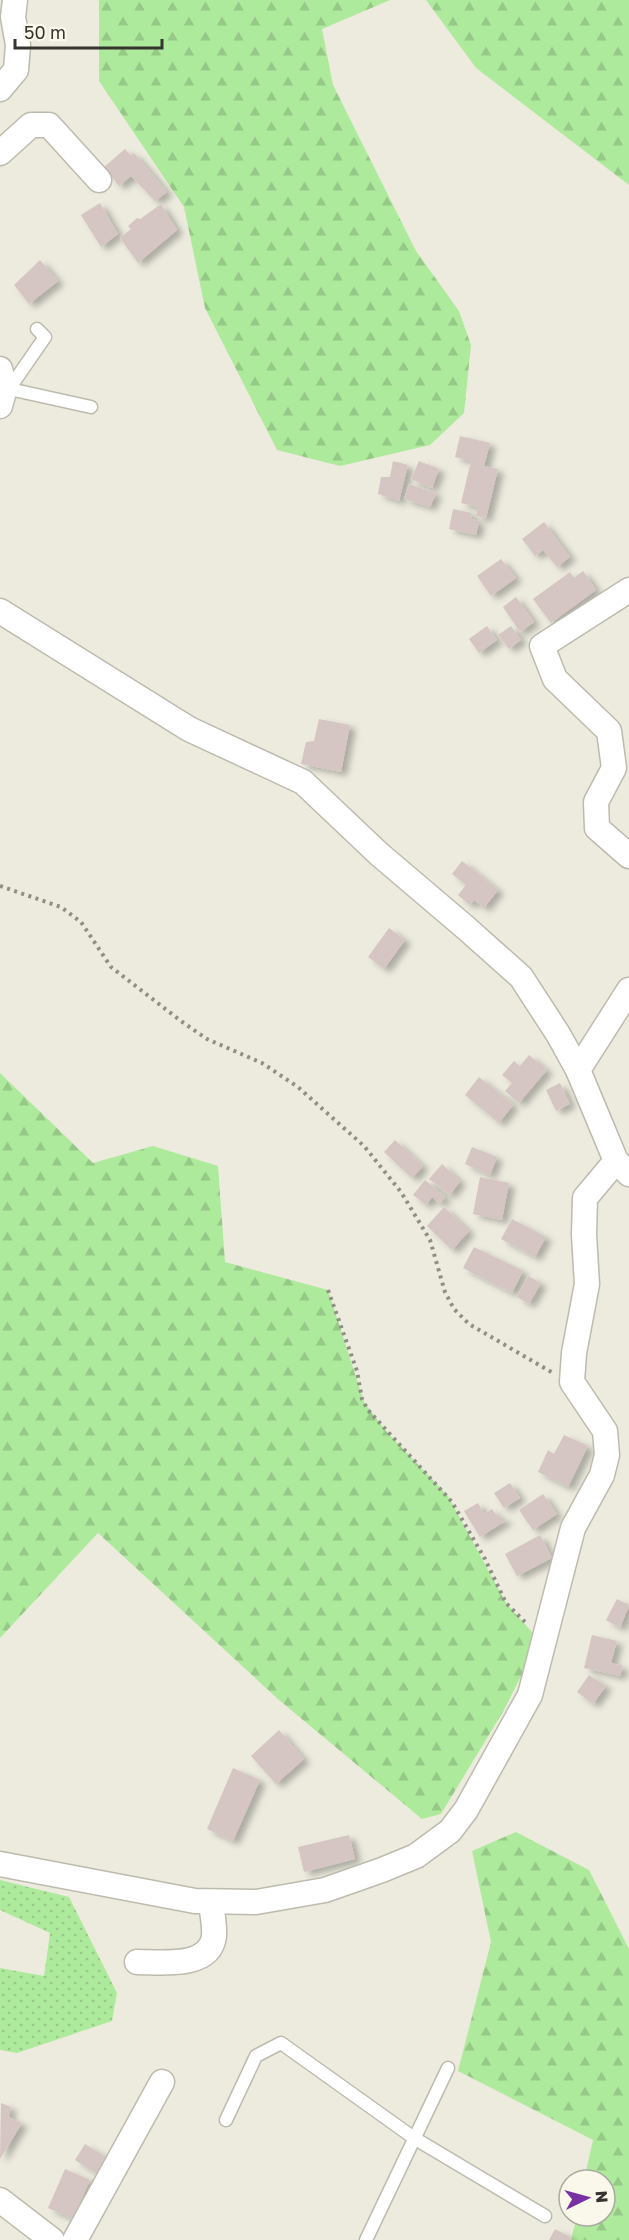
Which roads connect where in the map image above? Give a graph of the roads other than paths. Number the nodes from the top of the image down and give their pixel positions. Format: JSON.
{"nodes":[{"id":1,"x":15,"y":0,"type":"edge"},
{"id":2,"x":0,"y":89,"type":"edge"},
{"id":3,"x":0,"y":153,"type":"edge"},
{"id":4,"x":99,"y":180,"type":"dead end"},
{"id":5,"x":37,"y":329,"type":"dead end"},
{"id":6,"x":3,"y":388,"type":"edge"},
{"id":7,"x":91,"y":407,"type":"dead end"},
{"id":8,"x":629,"y":590,"type":"edge"},
{"id":9,"x":0,"y":610,"type":"edge"},
{"id":10,"x":629,"y":856,"type":"edge"},
{"id":11,"x":629,"y":990,"type":"edge"},
{"id":12,"x":578,"y":1070,"type":"junction"},
{"id":13,"x":623,"y":1167,"type":"edge"},
{"id":14,"x":0,"y":1864,"type":"edge"},
{"id":15,"x":211,"y":1903,"type":"junction"},
{"id":16,"x":137,"y":1962,"type":"dead end"},
{"id":17,"x":448,"y":2068,"type":"dead end"},
{"id":18,"x":162,"y":2082,"type":"dead end"},
{"id":19,"x":226,"y":2120,"type":"dead end"},
{"id":20,"x":414,"y":2138,"type":"junction"},
{"id":21,"x":0,"y":2200,"type":"edge"},
{"id":22,"x":545,"y":2216,"type":"dead end"},
{"id":23,"x":52,"y":2240,"type":"edge"},
{"id":24,"x":75,"y":2240,"type":"edge"},
{"id":25,"x":366,"y":2240,"type":"edge"}],
"edges":[{"from":1,"to":2,"type":"street"},
{"from":3,"to":4,"type":"street"},
{"from":5,"to":6,"type":"lane"},
{"from":6,"to":7,"type":"lane"},
{"from":8,"to":10,"type":"street"},
{"from":9,"to":12,"type":"street"},
{"from":11,"to":12,"type":"street"},
{"from":12,"to":13,"type":"street"},
{"from":13,"to":15,"type":"street"},
{"from":14,"to":15,"type":"street"},
{"from":15,"to":16,"type":"street"},
{"from":17,"to":20,"type":"lane"},
{"from":18,"to":24,"type":"street"},
{"from":19,"to":20,"type":"lane"},
{"from":20,"to":22,"type":"lane"},
{"from":20,"to":25,"type":"lane"},
{"from":21,"to":23,"type":"street"}]}
